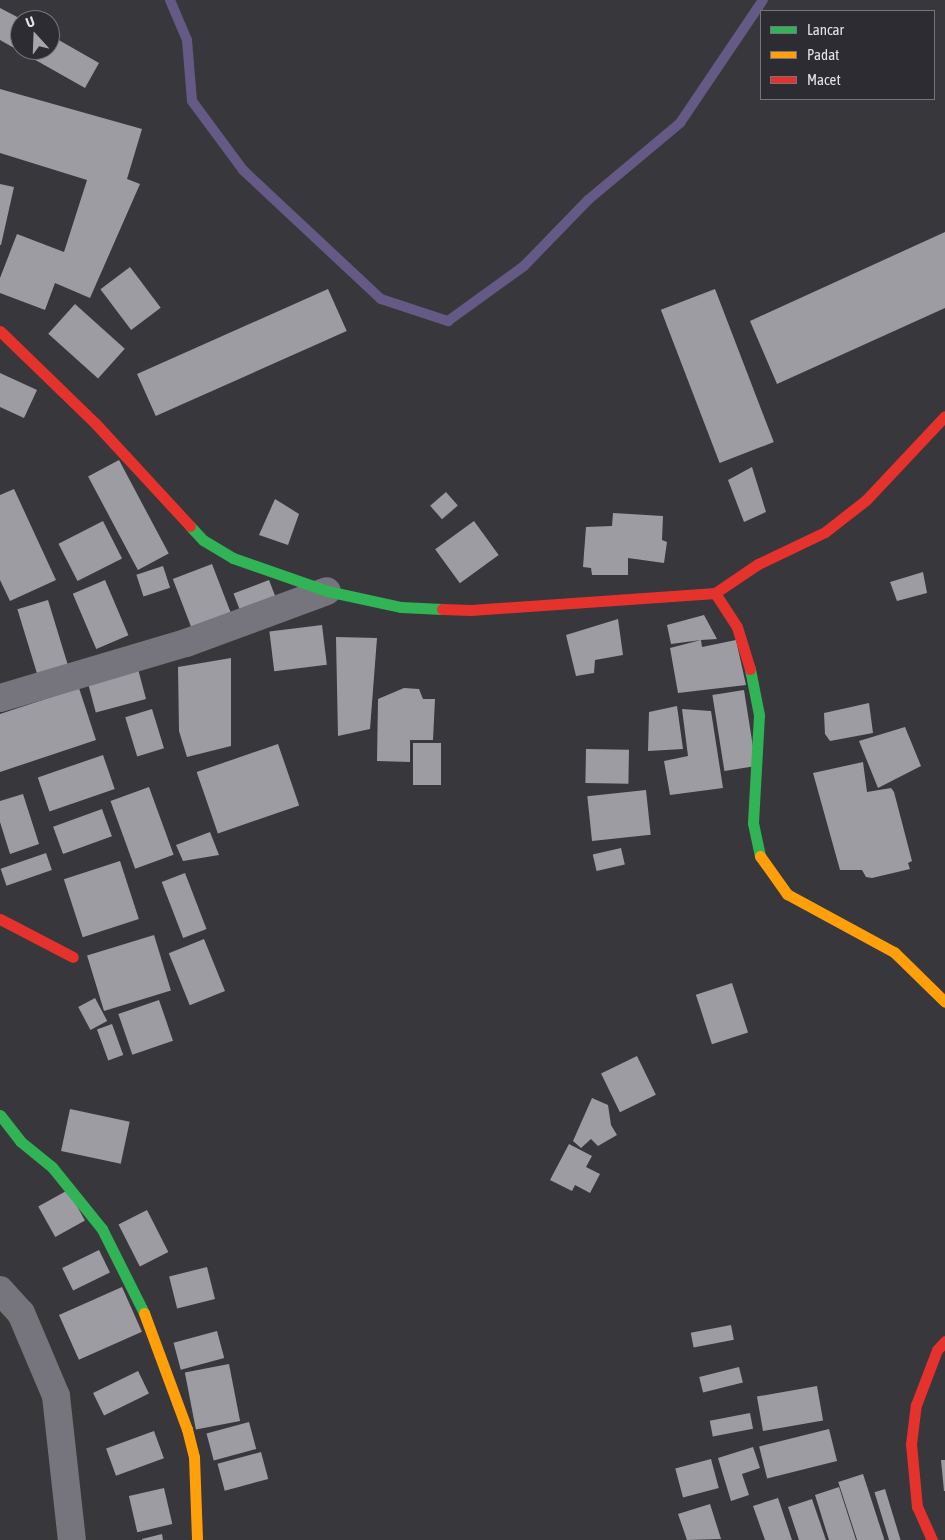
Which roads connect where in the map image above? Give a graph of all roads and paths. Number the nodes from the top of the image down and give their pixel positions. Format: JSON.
{"nodes":[{"id":1,"x":0,"y":331,"type":"edge"},
{"id":2,"x":945,"y":416,"type":"edge"},
{"id":3,"x":327,"y":591,"type":"junction"},
{"id":4,"x":715,"y":593,"type":"junction"},
{"id":5,"x":0,"y":698,"type":"edge"},
{"id":6,"x":0,"y":919,"type":"edge"},
{"id":7,"x":894,"y":952,"type":"junction"},
{"id":8,"x":73,"y":957,"type":"dead end"},
{"id":9,"x":945,"y":981,"type":"edge"},
{"id":10,"x":945,"y":1002,"type":"edge"},
{"id":11,"x":0,"y":1115,"type":"edge"},
{"id":12,"x":0,"y":1290,"type":"edge"},
{"id":13,"x":945,"y":1340,"type":"edge"},
{"id":14,"x":72,"y":1540,"type":"edge"},
{"id":15,"x":197,"y":1540,"type":"edge"},
{"id":16,"x":932,"y":1540,"type":"edge"}],
"edges":[{"from":1,"to":3,"type":"street"},
{"from":2,"to":4,"type":"street"},
{"from":3,"to":4,"type":"street"},
{"from":3,"to":5,"type":"street"},
{"from":4,"to":7,"type":"street"},
{"from":6,"to":8,"type":"street"},
{"from":7,"to":9,"type":"street"},
{"from":7,"to":10,"type":"street"},
{"from":11,"to":15,"type":"street"},
{"from":12,"to":14,"type":"street"},
{"from":13,"to":16,"type":"street"}]}
